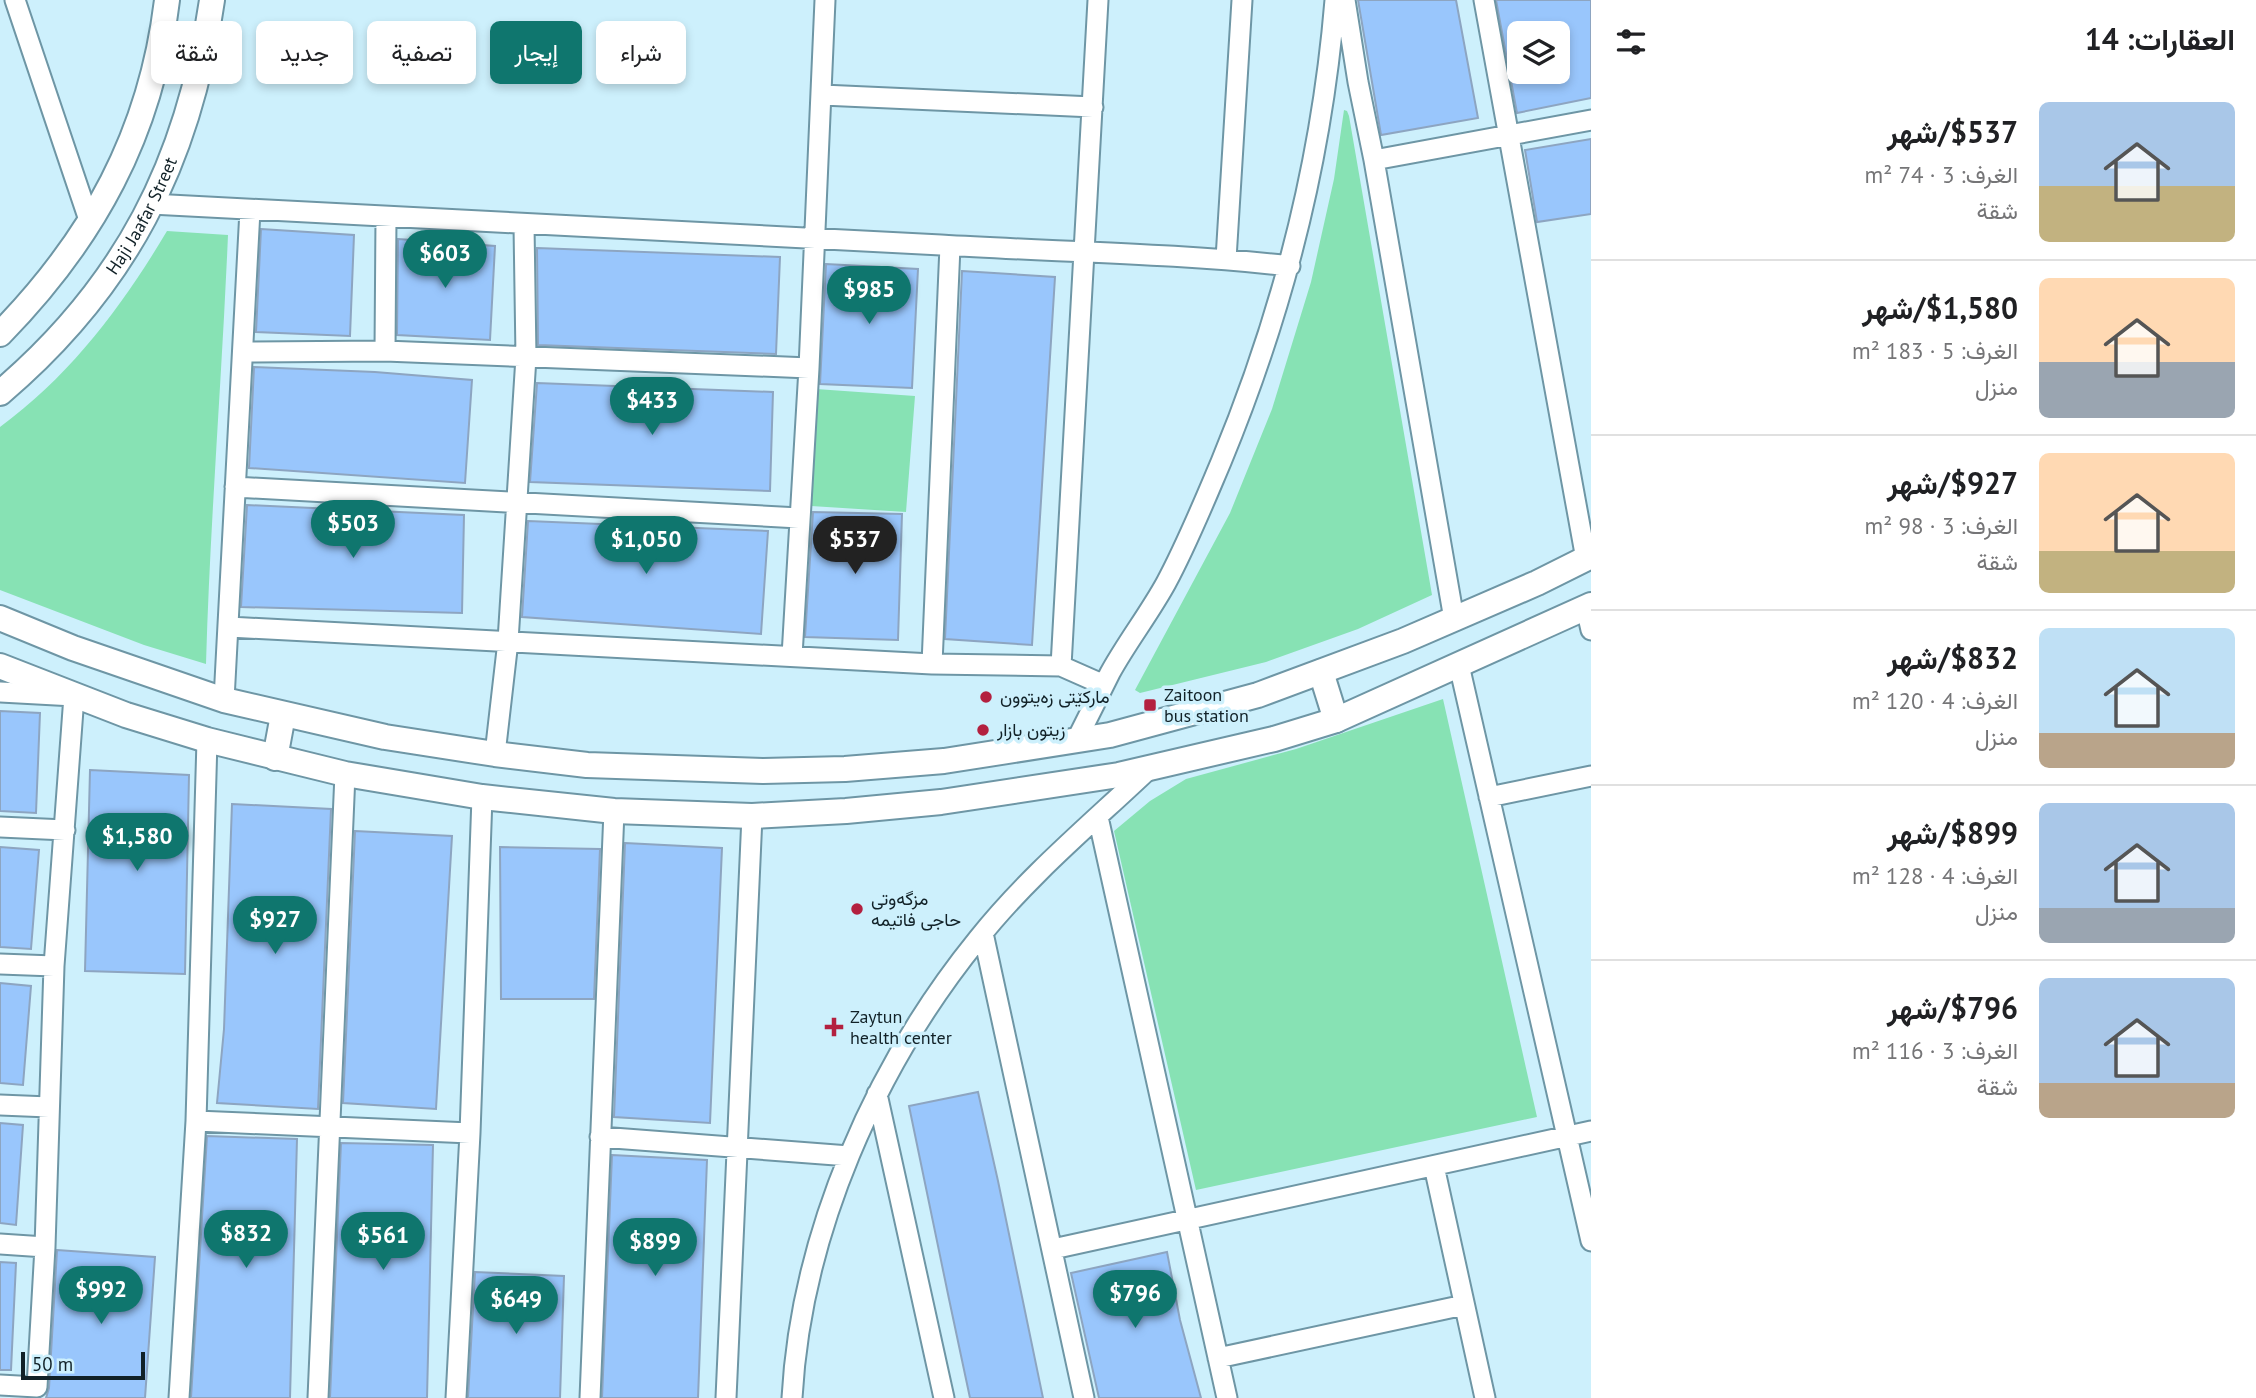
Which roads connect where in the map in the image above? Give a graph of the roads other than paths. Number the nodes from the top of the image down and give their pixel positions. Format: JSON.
{"nodes":[{"id":1,"x":15,"y":0,"type":"edge"},
{"id":2,"x":167,"y":0,"type":"edge"},
{"id":3,"x":212,"y":0,"type":"edge"},
{"id":4,"x":825,"y":0,"type":"edge"},
{"id":5,"x":1098,"y":0,"type":"edge"},
{"id":6,"x":1242,"y":0,"type":"edge"},
{"id":7,"x":1335,"y":0,"type":"edge"},
{"id":8,"x":1345,"y":0,"type":"edge"},
{"id":9,"x":1484,"y":0,"type":"edge"},
{"id":10,"x":822,"y":94,"type":"junction"},
{"id":11,"x":1093,"y":107,"type":"junction"},
{"id":12,"x":1591,"y":120,"type":"edge"},
{"id":13,"x":1508,"y":134,"type":"junction"},
{"id":14,"x":1374,"y":160,"type":"junction"},
{"id":15,"x":151,"y":204,"type":"junction"},
{"id":16,"x":250,"y":210,"type":"junction"},
{"id":17,"x":386,"y":218,"type":"junction"},
{"id":18,"x":90,"y":223,"type":"junction"},
{"id":19,"x":524,"y":225,"type":"junction"},
{"id":20,"x":813,"y":238,"type":"junction"},
{"id":21,"x":950,"y":246,"type":"junction"},
{"id":22,"x":1086,"y":250,"type":"junction"},
{"id":23,"x":1226,"y":259,"type":"junction"},
{"id":24,"x":1290,"y":266,"type":"junction"},
{"id":25,"x":0,"y":334,"type":"edge"},
{"id":26,"x":385,"y":351,"type":"junction"},
{"id":27,"x":243,"y":352,"type":"junction"},
{"id":28,"x":526,"y":357,"type":"junction"},
{"id":29,"x":809,"y":368,"type":"junction"},
{"id":30,"x":0,"y":393,"type":"edge"},
{"id":31,"x":235,"y":487,"type":"junction"},
{"id":32,"x":516,"y":502,"type":"junction"},
{"id":33,"x":799,"y":518,"type":"junction"},
{"id":34,"x":1588,"y":557,"type":"edge"},
{"id":35,"x":1589,"y":614,"type":"edge"},
{"id":36,"x":0,"y":618,"type":"edge"},
{"id":37,"x":1454,"y":619,"type":"junction"},
{"id":38,"x":229,"y":627,"type":"junction"},
{"id":39,"x":508,"y":641,"type":"junction"},
{"id":40,"x":792,"y":656,"type":"junction"},
{"id":41,"x":932,"y":664,"type":"junction"},
{"id":42,"x":1460,"y":665,"type":"junction"},
{"id":43,"x":0,"y":666,"type":"edge"},
{"id":44,"x":1061,"y":666,"type":"junction"},
{"id":45,"x":1321,"y":672,"type":"junction"},
{"id":46,"x":1104,"y":685,"type":"junction"},
{"id":47,"x":0,"y":692,"type":"edge"},
{"id":48,"x":74,"y":696,"type":"junction"},
{"id":49,"x":224,"y":700,"type":"junction"},
{"id":50,"x":283,"y":715,"type":"junction"},
{"id":51,"x":1336,"y":720,"type":"junction"},
{"id":52,"x":1077,"y":739,"type":"junction"},
{"id":53,"x":207,"y":740,"type":"junction"},
{"id":54,"x":495,"y":754,"type":"junction"},
{"id":55,"x":275,"y":758,"type":"junction"},
{"id":56,"x":1150,"y":768,"type":"junction"},
{"id":57,"x":345,"y":774,"type":"junction"},
{"id":58,"x":1591,"y":776,"type":"edge"},
{"id":59,"x":482,"y":797,"type":"junction"},
{"id":60,"x":1489,"y":797,"type":"junction"},
{"id":61,"x":614,"y":811,"type":"junction"},
{"id":62,"x":752,"y":816,"type":"junction"},
{"id":63,"x":1098,"y":817,"type":"junction"},
{"id":64,"x":0,"y":827,"type":"edge"},
{"id":65,"x":65,"y":830,"type":"junction"},
{"id":66,"x":983,"y":933,"type":"junction"},
{"id":67,"x":0,"y":964,"type":"edge"},
{"id":68,"x":54,"y":966,"type":"junction"},
{"id":69,"x":877,"y":1094,"type":"junction"},
{"id":70,"x":0,"y":1105,"type":"edge"},
{"id":71,"x":49,"y":1107,"type":"junction"},
{"id":72,"x":196,"y":1121,"type":"junction"},
{"id":73,"x":328,"y":1127,"type":"junction"},
{"id":74,"x":1591,"y":1131,"type":"edge"},
{"id":75,"x":470,"y":1133,"type":"junction"},
{"id":76,"x":1569,"y":1136,"type":"junction"},
{"id":77,"x":600,"y":1137,"type":"junction"},
{"id":78,"x":737,"y":1147,"type":"junction"},
{"id":79,"x":849,"y":1156,"type":"junction"},
{"id":80,"x":1434,"y":1166,"type":"junction"},
{"id":81,"x":1187,"y":1219,"type":"junction"},
{"id":82,"x":1591,"y":1241,"type":"edge"},
{"id":83,"x":0,"y":1244,"type":"edge"},
{"id":84,"x":45,"y":1247,"type":"junction"},
{"id":85,"x":1053,"y":1248,"type":"junction"},
{"id":86,"x":1464,"y":1305,"type":"junction"},
{"id":87,"x":1218,"y":1358,"type":"junction"},
{"id":88,"x":0,"y":1385,"type":"edge"},
{"id":89,"x":179,"y":1398,"type":"edge"},
{"id":90,"x":318,"y":1398,"type":"edge"},
{"id":91,"x":456,"y":1398,"type":"edge"},
{"id":92,"x":590,"y":1398,"type":"edge"},
{"id":93,"x":726,"y":1398,"type":"edge"},
{"id":94,"x":792,"y":1398,"type":"edge"},
{"id":95,"x":944,"y":1398,"type":"edge"},
{"id":96,"x":1084,"y":1398,"type":"edge"},
{"id":97,"x":1227,"y":1398,"type":"edge"},
{"id":98,"x":1485,"y":1398,"type":"edge"}],
"edges":[{"from":1,"to":18,"type":"street"},
{"from":2,"to":18,"type":"street"},
{"from":3,"to":15,"type":"street","name":"Haji Jaafar Street"},
{"from":4,"to":10,"type":"street"},
{"from":5,"to":11,"type":"street"},
{"from":6,"to":23,"type":"street"},
{"from":7,"to":24,"type":"street"},
{"from":8,"to":14,"type":"street"},
{"from":9,"to":13,"type":"street"},
{"from":10,"to":11,"type":"street"},
{"from":10,"to":20,"type":"street"},
{"from":11,"to":22,"type":"street"},
{"from":12,"to":13,"type":"street"},
{"from":13,"to":14,"type":"street"},
{"from":13,"to":34,"type":"street"},
{"from":14,"to":37,"type":"street"},
{"from":15,"to":16,"type":"street"},
{"from":15,"to":30,"type":"street","name":"Haji Jaafar Street"},
{"from":16,"to":17,"type":"street"},
{"from":16,"to":27,"type":"street"},
{"from":17,"to":19,"type":"street"},
{"from":17,"to":26,"type":"street"},
{"from":18,"to":25,"type":"street"},
{"from":19,"to":20,"type":"street"},
{"from":19,"to":28,"type":"street"},
{"from":20,"to":21,"type":"street"},
{"from":20,"to":29,"type":"street"},
{"from":21,"to":22,"type":"street"},
{"from":21,"to":41,"type":"street"},
{"from":22,"to":23,"type":"street"},
{"from":22,"to":44,"type":"street"},
{"from":23,"to":24,"type":"street"},
{"from":24,"to":46,"type":"street"},
{"from":26,"to":27,"type":"street"},
{"from":26,"to":28,"type":"street"},
{"from":27,"to":31,"type":"street"},
{"from":28,"to":29,"type":"street"},
{"from":28,"to":32,"type":"street"},
{"from":29,"to":33,"type":"street"},
{"from":31,"to":32,"type":"street"},
{"from":31,"to":38,"type":"street"},
{"from":32,"to":33,"type":"street"},
{"from":32,"to":39,"type":"street"},
{"from":33,"to":40,"type":"street"},
{"from":34,"to":37,"type":"street"},
{"from":35,"to":42,"type":"street"},
{"from":36,"to":49,"type":"street"},
{"from":37,"to":45,"type":"street"},
{"from":38,"to":39,"type":"street"},
{"from":38,"to":49,"type":"street"},
{"from":39,"to":40,"type":"street"},
{"from":39,"to":54,"type":"street"},
{"from":40,"to":41,"type":"street"},
{"from":41,"to":44,"type":"street"},
{"from":42,"to":51,"type":"street"},
{"from":42,"to":60,"type":"street"},
{"from":43,"to":48,"type":"street"},
{"from":44,"to":46,"type":"street"},
{"from":45,"to":51,"type":"street"},
{"from":45,"to":52,"type":"street"},
{"from":46,"to":52,"type":"street"},
{"from":47,"to":48,"type":"street"},
{"from":48,"to":53,"type":"street"},
{"from":48,"to":65,"type":"street"},
{"from":49,"to":50,"type":"street"},
{"from":50,"to":54,"type":"street"},
{"from":50,"to":55,"type":"street"},
{"from":51,"to":56,"type":"street"},
{"from":52,"to":54,"type":"street"},
{"from":53,"to":55,"type":"street"},
{"from":53,"to":72,"type":"street"},
{"from":55,"to":57,"type":"street"},
{"from":56,"to":62,"type":"street"},
{"from":56,"to":63,"type":"street"},
{"from":57,"to":59,"type":"street"},
{"from":57,"to":73,"type":"street"},
{"from":58,"to":60,"type":"street"},
{"from":59,"to":61,"type":"street"},
{"from":59,"to":75,"type":"street"},
{"from":60,"to":76,"type":"street"},
{"from":61,"to":62,"type":"street"},
{"from":61,"to":77,"type":"street"},
{"from":62,"to":78,"type":"street"},
{"from":63,"to":66,"type":"street"},
{"from":63,"to":81,"type":"street"},
{"from":64,"to":65,"type":"street"},
{"from":65,"to":68,"type":"street"},
{"from":66,"to":69,"type":"street"},
{"from":66,"to":85,"type":"street"},
{"from":67,"to":68,"type":"street"},
{"from":68,"to":71,"type":"street"},
{"from":69,"to":79,"type":"street"},
{"from":69,"to":95,"type":"street"},
{"from":70,"to":71,"type":"street"},
{"from":71,"to":84,"type":"street"},
{"from":72,"to":73,"type":"street"},
{"from":72,"to":89,"type":"street"},
{"from":73,"to":75,"type":"street"},
{"from":73,"to":90,"type":"street"},
{"from":74,"to":76,"type":"street"},
{"from":75,"to":91,"type":"street"},
{"from":76,"to":80,"type":"street"},
{"from":76,"to":82,"type":"street"},
{"from":77,"to":78,"type":"street"},
{"from":77,"to":92,"type":"street"},
{"from":78,"to":79,"type":"street"},
{"from":78,"to":93,"type":"street"},
{"from":79,"to":94,"type":"street"},
{"from":80,"to":81,"type":"street"},
{"from":80,"to":86,"type":"street"},
{"from":81,"to":85,"type":"street"},
{"from":81,"to":87,"type":"street"},
{"from":83,"to":84,"type":"street"},
{"from":84,"to":88,"type":"street"},
{"from":85,"to":96,"type":"street"},
{"from":86,"to":87,"type":"street"},
{"from":86,"to":98,"type":"street"},
{"from":87,"to":97,"type":"street"}]}
